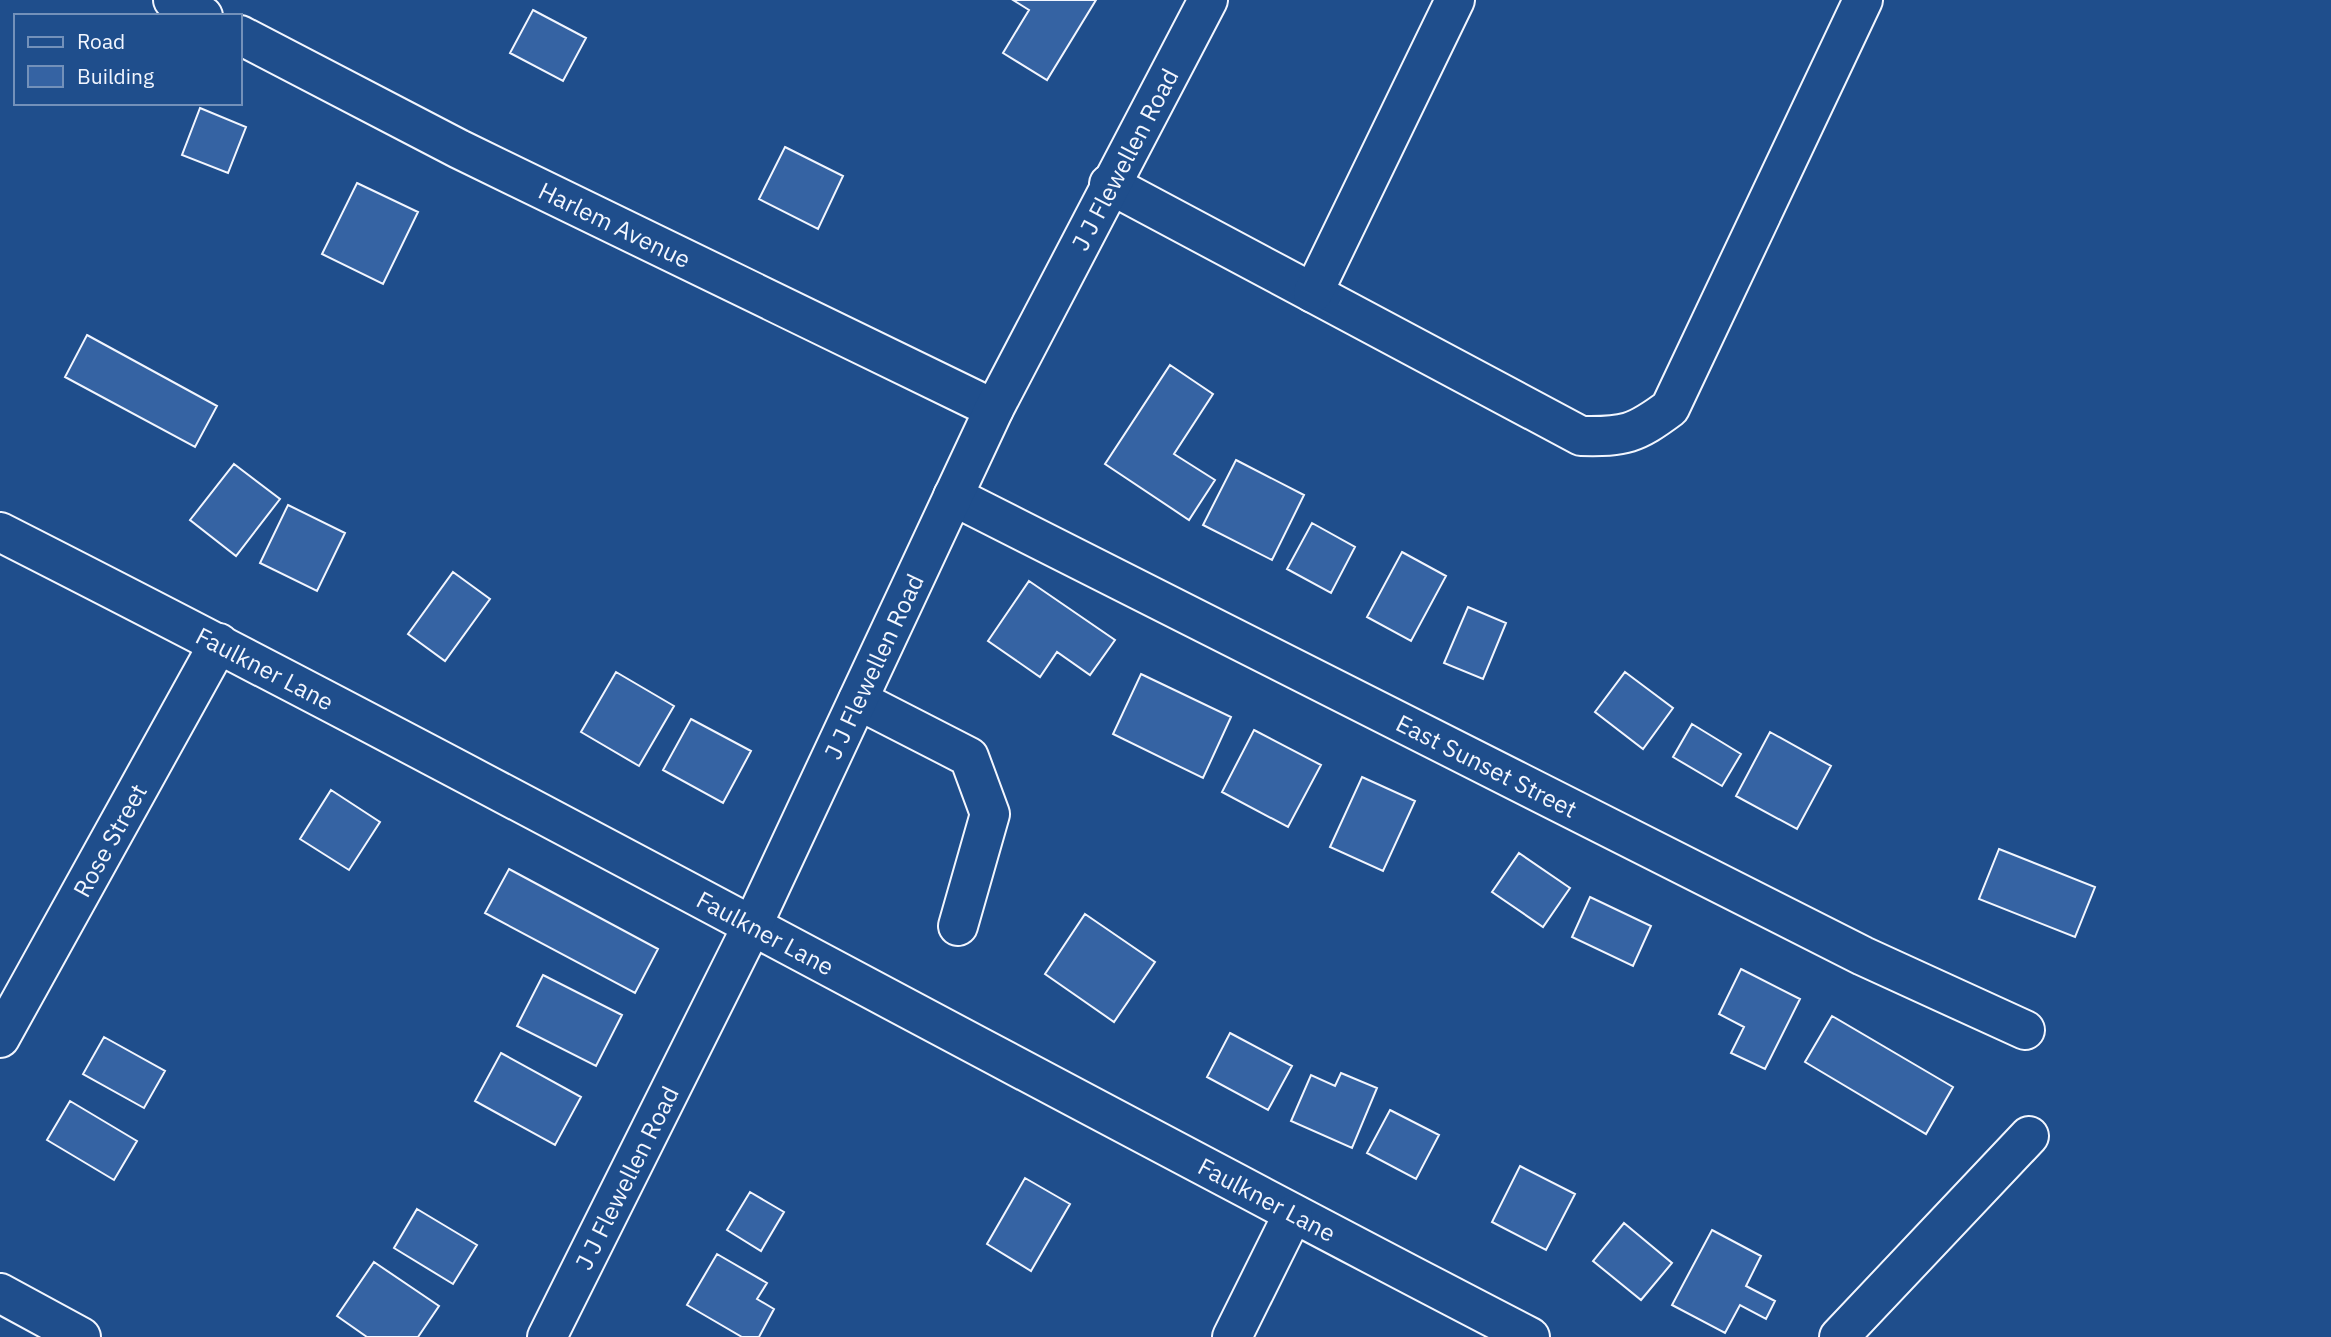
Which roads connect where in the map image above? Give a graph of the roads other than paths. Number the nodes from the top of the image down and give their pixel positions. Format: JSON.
{"nodes":[{"id":1,"x":173,"y":0,"type":"edge"},
{"id":2,"x":1208,"y":0,"type":"edge"},
{"id":3,"x":1455,"y":0,"type":"edge"},
{"id":4,"x":1863,"y":0,"type":"edge"},
{"id":5,"x":199,"y":14,"type":"edge"},
{"id":6,"x":242,"y":36,"type":"edge"},
{"id":7,"x":1109,"y":184,"type":"junction"},
{"id":8,"x":1313,"y":293,"type":"junction"},
{"id":9,"x":994,"y":409,"type":"junction"},
{"id":10,"x":953,"y":496,"type":"junction"},
{"id":11,"x":0,"y":531,"type":"edge"},
{"id":12,"x":219,"y":643,"type":"junction"},
{"id":13,"x":858,"y":700,"type":"junction"},
{"id":14,"x":753,"y":924,"type":"junction"},
{"id":15,"x":958,"y":926,"type":"dead end"},
{"id":16,"x":2025,"y":1030,"type":"dead end"},
{"id":17,"x":0,"y":1038,"type":"edge"},
{"id":18,"x":2029,"y":1136,"type":"dead end"},
{"id":19,"x":1293,"y":1214,"type":"junction"},
{"id":20,"x":0,"y":1293,"type":"edge"},
{"id":21,"x":81,"y":1337,"type":"edge"},
{"id":22,"x":547,"y":1337,"type":"edge"},
{"id":23,"x":1232,"y":1337,"type":"edge"},
{"id":24,"x":1530,"y":1337,"type":"edge"},
{"id":25,"x":1839,"y":1337,"type":"edge"}],
"edges":[{"from":1,"to":5,"type":"street"},
{"from":2,"to":7,"type":"street","name":"J J Flewellen Road"},
{"from":3,"to":8,"type":"street"},
{"from":4,"to":8,"type":"street"},
{"from":6,"to":9,"type":"street","name":"Harlem Avenue"},
{"from":7,"to":8,"type":"street"},
{"from":7,"to":9,"type":"street","name":"J J Flewellen Road"},
{"from":9,"to":10,"type":"street","name":"J J Flewellen Road"},
{"from":10,"to":13,"type":"street","name":"J J Flewellen Road"},
{"from":10,"to":16,"type":"street","name":"East Sunset Street"},
{"from":11,"to":12,"type":"street","name":"Faulkner Lane"},
{"from":12,"to":14,"type":"street","name":"Faulkner Lane"},
{"from":12,"to":17,"type":"street","name":"Rose Street"},
{"from":13,"to":14,"type":"street","name":"J J Flewellen Road"},
{"from":13,"to":15,"type":"street"},
{"from":14,"to":19,"type":"street","name":"Faulkner Lane"},
{"from":14,"to":22,"type":"street","name":"J J Flewellen Road"},
{"from":18,"to":25,"type":"street"},
{"from":19,"to":23,"type":"street"},
{"from":19,"to":24,"type":"street","name":"Faulkner Lane"},
{"from":20,"to":21,"type":"street"}]}
